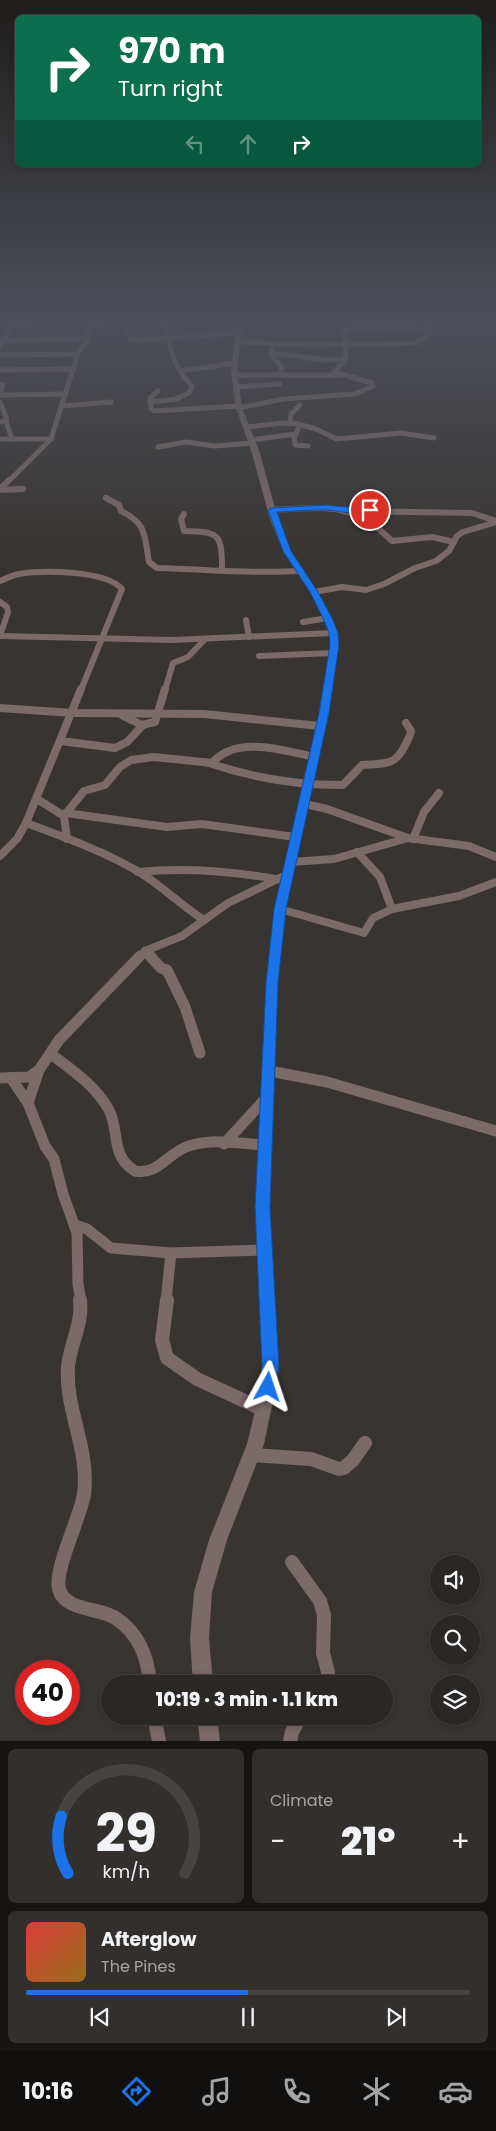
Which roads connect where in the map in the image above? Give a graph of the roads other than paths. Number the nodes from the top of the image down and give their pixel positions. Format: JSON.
{"nodes":[{"id":1,"x":64,"y":400,"type":"edge"},
{"id":2,"x":158,"y":400,"type":"edge"},
{"id":3,"x":179,"y":400,"type":"edge"},
{"id":4,"x":238,"y":400,"type":"edge"},
{"id":5,"x":278,"y":400,"type":"edge"},
{"id":6,"x":0,"y":402,"type":"edge"},
{"id":7,"x":111,"y":402,"type":"dead end"},
{"id":8,"x":150,"y":402,"type":"joint"},
{"id":9,"x":300,"y":405,"type":"dead end"},
{"id":10,"x":62,"y":406,"type":"junction"},
{"id":11,"x":239,"y":407,"type":"junction"},
{"id":12,"x":183,"y":410,"type":"junction"},
{"id":13,"x":3,"y":421,"type":"edge"},
{"id":14,"x":291,"y":422,"type":"junction"},
{"id":15,"x":247,"y":426,"type":"junction"},
{"id":16,"x":296,"y":434,"type":"junction"},
{"id":17,"x":50,"y":438,"type":"junction"},
{"id":18,"x":434,"y":438,"type":"dead end"},
{"id":19,"x":0,"y":439,"type":"edge"},
{"id":20,"x":12,"y":439,"type":"junction"},
{"id":21,"x":252,"y":442,"type":"junction"},
{"id":22,"x":308,"y":446,"type":"dead end"},
{"id":23,"x":158,"y":447,"type":"dead end"},
{"id":24,"x":23,"y":489,"type":"dead end"},
{"id":25,"x":0,"y":490,"type":"edge"},
{"id":26,"x":106,"y":498,"type":"dead end"},
{"id":27,"x":272,"y":510,"type":"junction"},
{"id":28,"x":350,"y":511,"type":"junction"},
{"id":29,"x":184,"y":514,"type":"dead end"},
{"id":30,"x":496,"y":522,"type":"edge"},
{"id":31,"x":454,"y":542,"type":"junction"},
{"id":32,"x":222,"y":569,"type":"junction"},
{"id":33,"x":299,"y":571,"type":"junction"},
{"id":34,"x":0,"y":581,"type":"edge"},
{"id":35,"x":314,"y":592,"type":"junction"},
{"id":36,"x":0,"y":602,"type":"edge"},
{"id":37,"x":328,"y":618,"type":"junction"},
{"id":38,"x":246,"y":620,"type":"dead end"},
{"id":39,"x":304,"y":622,"type":"dead end"},
{"id":40,"x":333,"y":633,"type":"junction"},
{"id":41,"x":0,"y":636,"type":"edge"},
{"id":42,"x":249,"y":636,"type":"junction"},
{"id":43,"x":101,"y":639,"type":"junction"},
{"id":44,"x":205,"y":639,"type":"junction"},
{"id":45,"x":334,"y":653,"type":"junction"},
{"id":46,"x":260,"y":656,"type":"dead end"},
{"id":47,"x":0,"y":708,"type":"edge"},
{"id":48,"x":73,"y":713,"type":"junction"},
{"id":49,"x":120,"y":714,"type":"junction"},
{"id":50,"x":158,"y":715,"type":"junction"},
{"id":51,"x":406,"y":723,"type":"dead end"},
{"id":52,"x":143,"y":725,"type":"junction"},
{"id":53,"x":320,"y":726,"type":"junction"},
{"id":54,"x":61,"y":741,"type":"junction"},
{"id":55,"x":314,"y":757,"type":"junction"},
{"id":56,"x":208,"y":763,"type":"junction"},
{"id":57,"x":309,"y":785,"type":"junction"},
{"id":58,"x":439,"y":793,"type":"dead end"},
{"id":59,"x":37,"y":799,"type":"junction"},
{"id":60,"x":305,"y":804,"type":"junction"},
{"id":61,"x":65,"y":814,"type":"junction"},
{"id":62,"x":26,"y":823,"type":"junction"},
{"id":63,"x":295,"y":837,"type":"junction"},
{"id":64,"x":67,"y":839,"type":"junction"},
{"id":65,"x":410,"y":839,"type":"junction"},
{"id":66,"x":357,"y":852,"type":"junction"},
{"id":67,"x":0,"y":856,"type":"edge"},
{"id":68,"x":496,"y":857,"type":"edge"},
{"id":69,"x":138,"y":872,"type":"junction"},
{"id":70,"x":285,"y":872,"type":"junction"},
{"id":71,"x":496,"y":882,"type":"edge"},
{"id":72,"x":280,"y":909,"type":"junction"},
{"id":73,"x":392,"y":909,"type":"junction"},
{"id":74,"x":204,"y":920,"type":"junction"},
{"id":75,"x":145,"y":951,"type":"junction"},
{"id":76,"x":200,"y":1053,"type":"dead end"},
{"id":77,"x":51,"y":1054,"type":"junction"},
{"id":78,"x":39,"y":1070,"type":"junction"},
{"id":79,"x":270,"y":1071,"type":"junction"},
{"id":80,"x":5,"y":1078,"type":"edge"},
{"id":81,"x":268,"y":1097,"type":"junction"},
{"id":82,"x":28,"y":1103,"type":"junction"},
{"id":83,"x":496,"y":1131,"type":"edge"},
{"id":84,"x":224,"y":1144,"type":"junction"},
{"id":85,"x":266,"y":1145,"type":"junction"},
{"id":86,"x":75,"y":1225,"type":"junction"},
{"id":87,"x":264,"y":1250,"type":"junction"},
{"id":88,"x":171,"y":1253,"type":"junction"},
{"id":89,"x":264,"y":1410,"type":"junction"},
{"id":90,"x":365,"y":1443,"type":"dead end"},
{"id":91,"x":252,"y":1455,"type":"junction"},
{"id":92,"x":292,"y":1562,"type":"dead end"},
{"id":93,"x":149,"y":1675,"type":"edge"},
{"id":94,"x":202,"y":1675,"type":"edge"},
{"id":95,"x":328,"y":1675,"type":"edge"},
{"id":96,"x":156,"y":1725,"type":"edge"},
{"id":97,"x":208,"y":1725,"type":"edge"},
{"id":98,"x":296,"y":1725,"type":"edge"},
{"id":99,"x":159,"y":1741,"type":"edge"},
{"id":100,"x":210,"y":1741,"type":"edge"},
{"id":101,"x":290,"y":1741,"type":"edge"}],
"edges":[{"from":1,"to":10,"type":"street"},
{"from":2,"to":8,"type":"street"},
{"from":3,"to":12,"type":"street"},
{"from":4,"to":11,"type":"street"},
{"from":5,"to":11,"type":"street"},
{"from":6,"to":13,"type":"street"},
{"from":7,"to":10,"type":"street"},
{"from":8,"to":12,"type":"street"},
{"from":9,"to":14,"type":"street"},
{"from":10,"to":17,"type":"street"},
{"from":11,"to":12,"type":"street"},
{"from":11,"to":15,"type":"street"},
{"from":13,"to":20,"type":"street"},
{"from":14,"to":15,"type":"street"},
{"from":14,"to":16,"type":"street"},
{"from":14,"to":18,"type":"street"},
{"from":15,"to":21,"type":"street"},
{"from":16,"to":21,"type":"street"},
{"from":16,"to":22,"type":"street"},
{"from":17,"to":20,"type":"street"},
{"from":17,"to":25,"type":"street"},
{"from":19,"to":20,"type":"street"},
{"from":21,"to":23,"type":"street"},
{"from":21,"to":27,"type":"street"},
{"from":24,"to":25,"type":"street"},
{"from":26,"to":32,"type":"street"},
{"from":27,"to":28,"type":"street"},
{"from":27,"to":33,"type":"street"},
{"from":28,"to":30,"type":"street"},
{"from":28,"to":31,"type":"street"},
{"from":29,"to":32,"type":"street"},
{"from":30,"to":31,"type":"street"},
{"from":31,"to":35,"type":"street"},
{"from":32,"to":33,"type":"street"},
{"from":33,"to":35,"type":"street"},
{"from":34,"to":43,"type":"street"},
{"from":35,"to":37,"type":"street"},
{"from":36,"to":41,"type":"street"},
{"from":37,"to":39,"type":"street"},
{"from":37,"to":40,"type":"street"},
{"from":38,"to":42,"type":"street"},
{"from":40,"to":42,"type":"street"},
{"from":40,"to":45,"type":"street"},
{"from":41,"to":43,"type":"street"},
{"from":42,"to":44,"type":"street"},
{"from":43,"to":44,"type":"street"},
{"from":43,"to":48,"type":"street"},
{"from":44,"to":50,"type":"street"},
{"from":45,"to":46,"type":"street"},
{"from":45,"to":53,"type":"street"},
{"from":47,"to":48,"type":"street"},
{"from":48,"to":49,"type":"street"},
{"from":48,"to":54,"type":"street"},
{"from":49,"to":50,"type":"street"},
{"from":49,"to":52,"type":"street"},
{"from":50,"to":52,"type":"street"},
{"from":50,"to":53,"type":"street"},
{"from":51,"to":57,"type":"street"},
{"from":52,"to":54,"type":"street"},
{"from":53,"to":55,"type":"street"},
{"from":54,"to":59,"type":"street"},
{"from":55,"to":56,"type":"street"},
{"from":55,"to":57,"type":"street"},
{"from":56,"to":57,"type":"street"},
{"from":56,"to":61,"type":"street"},
{"from":57,"to":60,"type":"street"},
{"from":58,"to":65,"type":"street"},
{"from":59,"to":61,"type":"street"},
{"from":59,"to":62,"type":"street"},
{"from":60,"to":63,"type":"street"},
{"from":60,"to":65,"type":"street"},
{"from":61,"to":63,"type":"street"},
{"from":61,"to":64,"type":"street"},
{"from":62,"to":64,"type":"street"},
{"from":62,"to":67,"type":"street"},
{"from":63,"to":70,"type":"street"},
{"from":64,"to":69,"type":"street"},
{"from":65,"to":66,"type":"street"},
{"from":65,"to":68,"type":"street"},
{"from":66,"to":70,"type":"street"},
{"from":66,"to":73,"type":"street"},
{"from":69,"to":70,"type":"street"},
{"from":69,"to":74,"type":"street"},
{"from":70,"to":72,"type":"street"},
{"from":70,"to":74,"type":"street"},
{"from":71,"to":73,"type":"street"},
{"from":72,"to":73,"type":"street"},
{"from":72,"to":79,"type":"street"},
{"from":74,"to":75,"type":"street"},
{"from":75,"to":76,"type":"street"},
{"from":75,"to":77,"type":"street"},
{"from":77,"to":78,"type":"street"},
{"from":77,"to":84,"type":"street"},
{"from":78,"to":80,"type":"street"},
{"from":78,"to":82,"type":"street"},
{"from":79,"to":81,"type":"street"},
{"from":79,"to":83,"type":"street"},
{"from":80,"to":82,"type":"street"},
{"from":81,"to":84,"type":"street"},
{"from":81,"to":85,"type":"street"},
{"from":82,"to":86,"type":"street"},
{"from":84,"to":85,"type":"street"},
{"from":85,"to":87,"type":"street"},
{"from":86,"to":88,"type":"street"},
{"from":86,"to":93,"type":"street"},
{"from":87,"to":88,"type":"street"},
{"from":87,"to":89,"type":"street"},
{"from":88,"to":89,"type":"street"},
{"from":89,"to":91,"type":"street"},
{"from":90,"to":91,"type":"street"},
{"from":91,"to":94,"type":"street"},
{"from":92,"to":95,"type":"street"},
{"from":96,"to":99,"type":"street"},
{"from":97,"to":100,"type":"street"},
{"from":98,"to":101,"type":"street"}]}
